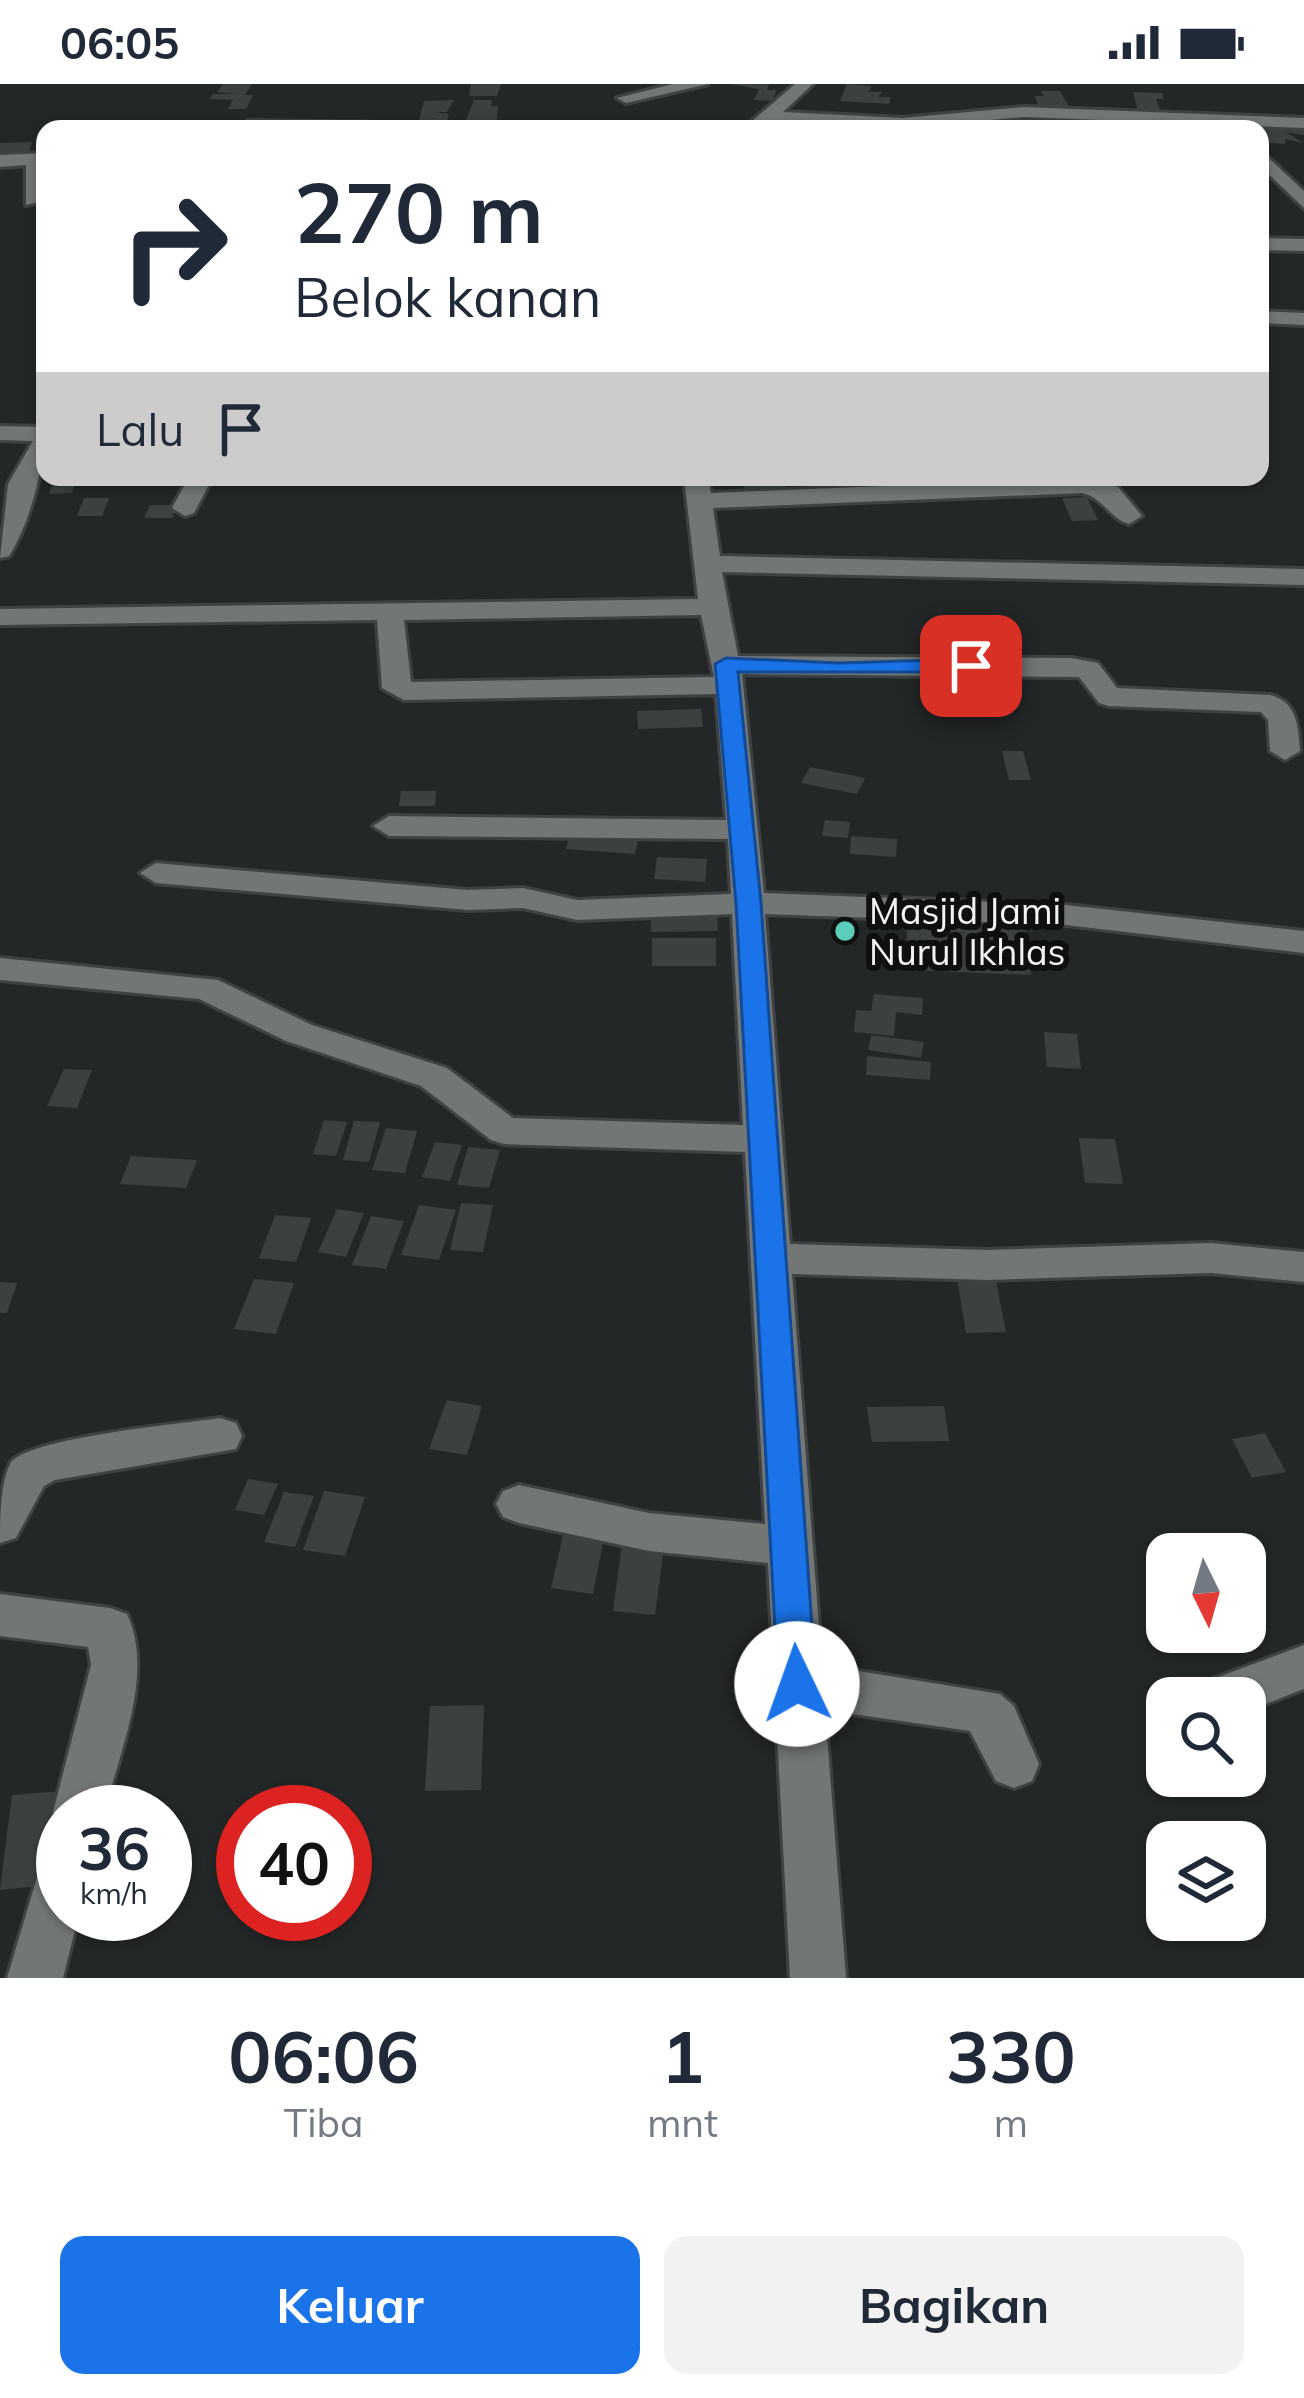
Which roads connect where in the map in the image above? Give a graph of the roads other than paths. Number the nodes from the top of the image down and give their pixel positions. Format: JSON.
{"nodes":[{"id":1,"x":700,"y":84,"type":"edge"},
{"id":2,"x":805,"y":84,"type":"edge"},
{"id":3,"x":626,"y":98,"type":"dead end"},
{"id":4,"x":786,"y":100,"type":"junction"},
{"id":5,"x":884,"y":106,"type":"dead end"},
{"id":6,"x":296,"y":108,"type":"dead end"},
{"id":7,"x":272,"y":120,"type":"edge"},
{"id":8,"x":763,"y":120,"type":"edge"},
{"id":9,"x":936,"y":120,"type":"edge"},
{"id":10,"x":1115,"y":120,"type":"edge"},
{"id":11,"x":1304,"y":123,"type":"edge"},
{"id":12,"x":1269,"y":124,"type":"edge"},
{"id":13,"x":36,"y":160,"type":"edge"},
{"id":14,"x":0,"y":161,"type":"edge"},
{"id":15,"x":1269,"y":165,"type":"edge"},
{"id":16,"x":36,"y":193,"type":"edge"},
{"id":17,"x":1269,"y":194,"type":"edge"},
{"id":18,"x":1299,"y":197,"type":"edge"},
{"id":19,"x":33,"y":201,"type":"dead end"},
{"id":20,"x":1269,"y":244,"type":"edge"},
{"id":21,"x":1304,"y":245,"type":"edge"},
{"id":22,"x":1269,"y":318,"type":"edge"},
{"id":23,"x":1304,"y":320,"type":"edge"},
{"id":24,"x":0,"y":433,"type":"edge"},
{"id":25,"x":36,"y":437,"type":"edge"},
{"id":26,"x":36,"y":455,"type":"edge"},
{"id":27,"x":197,"y":486,"type":"edge"},
{"id":28,"x":987,"y":486,"type":"edge"},
{"id":29,"x":1088,"y":486,"type":"edge"},
{"id":30,"x":697,"y":489,"type":"edge"},
{"id":31,"x":185,"y":508,"type":"dead end"},
{"id":32,"x":1129,"y":515,"type":"dead end"},
{"id":33,"x":0,"y":550,"type":"edge"},
{"id":34,"x":707,"y":564,"type":"junction"},
{"id":35,"x":1304,"y":577,"type":"edge"},
{"id":36,"x":713,"y":607,"type":"junction"},
{"id":37,"x":390,"y":614,"type":"junction"},
{"id":38,"x":0,"y":617,"type":"edge"},
{"id":39,"x":728,"y":675,"type":"junction"},
{"id":40,"x":1285,"y":751,"type":"dead end"},
{"id":41,"x":389,"y":826,"type":"dead end"},
{"id":42,"x":743,"y":829,"type":"junction"},
{"id":43,"x":156,"y":873,"type":"dead end"},
{"id":44,"x":749,"y":903,"type":"junction"},
{"id":45,"x":1304,"y":942,"type":"edge"},
{"id":46,"x":0,"y":969,"type":"edge"},
{"id":47,"x":764,"y":1139,"type":"junction"},
{"id":48,"x":772,"y":1258,"type":"junction"},
{"id":49,"x":1304,"y":1267,"type":"edge"},
{"id":50,"x":220,"y":1436,"type":"dead end"},
{"id":51,"x":519,"y":1504,"type":"dead end"},
{"id":52,"x":0,"y":1524,"type":"edge"},
{"id":53,"x":790,"y":1546,"type":"junction"},
{"id":54,"x":0,"y":1615,"type":"edge"},
{"id":55,"x":1304,"y":1667,"type":"edge"},
{"id":56,"x":1266,"y":1681,"type":"edge"},
{"id":57,"x":797,"y":1684,"type":"junction"},
{"id":58,"x":1014,"y":1764,"type":"dead end"},
{"id":59,"x":86,"y":1785,"type":"edge"},
{"id":60,"x":45,"y":1941,"type":"edge"},
{"id":61,"x":35,"y":1978,"type":"edge"},
{"id":62,"x":818,"y":1978,"type":"edge"}],
"edges":[{"from":1,"to":3,"type":"street"},
{"from":2,"to":4,"type":"street"},
{"from":4,"to":5,"type":"street"},
{"from":4,"to":8,"type":"street"},
{"from":6,"to":7,"type":"street"},
{"from":9,"to":10,"type":"street"},
{"from":11,"to":12,"type":"street"},
{"from":13,"to":14,"type":"street"},
{"from":15,"to":18,"type":"street"},
{"from":16,"to":19,"type":"street"},
{"from":17,"to":18,"type":"street"},
{"from":20,"to":21,"type":"street"},
{"from":22,"to":23,"type":"street"},
{"from":24,"to":25,"type":"street"},
{"from":26,"to":33,"type":"street"},
{"from":27,"to":31,"type":"street"},
{"from":28,"to":30,"type":"street"},
{"from":29,"to":32,"type":"street"},
{"from":30,"to":34,"type":"street"},
{"from":34,"to":35,"type":"street"},
{"from":34,"to":36,"type":"street"},
{"from":36,"to":37,"type":"street"},
{"from":36,"to":39,"type":"street"},
{"from":37,"to":38,"type":"street"},
{"from":37,"to":39,"type":"street"},
{"from":39,"to":40,"type":"street"},
{"from":39,"to":42,"type":"street"},
{"from":41,"to":42,"type":"street"},
{"from":42,"to":44,"type":"street"},
{"from":43,"to":44,"type":"street"},
{"from":44,"to":45,"type":"street"},
{"from":44,"to":47,"type":"street"},
{"from":46,"to":47,"type":"street"},
{"from":47,"to":48,"type":"street"},
{"from":48,"to":49,"type":"street"},
{"from":48,"to":53,"type":"street"},
{"from":50,"to":52,"type":"street"},
{"from":51,"to":53,"type":"street"},
{"from":53,"to":57,"type":"street"},
{"from":54,"to":59,"type":"street"},
{"from":55,"to":56,"type":"street"},
{"from":57,"to":58,"type":"street"},
{"from":57,"to":62,"type":"street"},
{"from":60,"to":61,"type":"street"}]}
